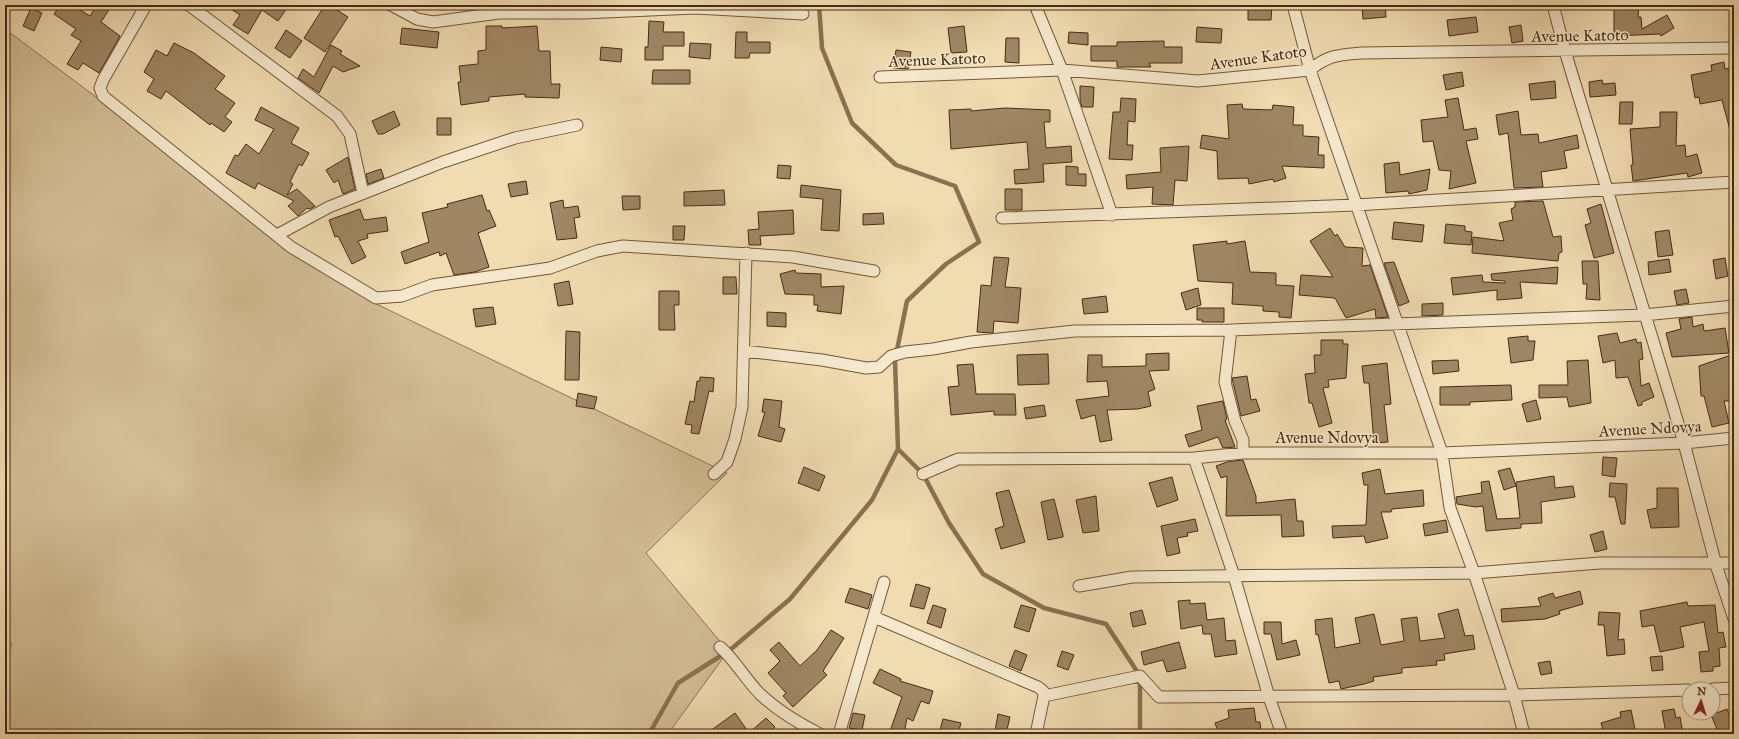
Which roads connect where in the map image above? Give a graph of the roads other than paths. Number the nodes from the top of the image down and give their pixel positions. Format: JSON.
{"nodes":[{"id":1,"x":146,"y":5,"type":"edge"},
{"id":2,"x":188,"y":5,"type":"edge"},
{"id":3,"x":390,"y":5,"type":"edge"},
{"id":4,"x":1035,"y":5,"type":"edge"},
{"id":5,"x":1293,"y":5,"type":"edge"},
{"id":6,"x":1553,"y":5,"type":"edge"},
{"id":7,"x":498,"y":9,"type":"edge"},
{"id":8,"x":803,"y":14,"type":"dead end"},
{"id":9,"x":1734,"y":48,"type":"edge"},
{"id":10,"x":1565,"y":51,"type":"junction"},
{"id":11,"x":1062,"y":70,"type":"junction"},
{"id":12,"x":1310,"y":70,"type":"junction"},
{"id":13,"x":880,"y":77,"type":"dead end"},
{"id":14,"x":577,"y":125,"type":"dead end"},
{"id":15,"x":1734,"y":182,"type":"edge"},
{"id":16,"x":1608,"y":190,"type":"junction"},
{"id":17,"x":363,"y":193,"type":"junction"},
{"id":18,"x":1356,"y":205,"type":"junction"},
{"id":19,"x":1112,"y":215,"type":"junction"},
{"id":20,"x":1002,"y":218,"type":"dead end"},
{"id":21,"x":277,"y":235,"type":"junction"},
{"id":22,"x":746,"y":253,"type":"junction"},
{"id":23,"x":874,"y":271,"type":"dead end"},
{"id":24,"x":1734,"y":306,"type":"edge"},
{"id":25,"x":1644,"y":315,"type":"junction"},
{"id":26,"x":1398,"y":323,"type":"junction"},
{"id":27,"x":1231,"y":330,"type":"junction"},
{"id":28,"x":744,"y":351,"type":"junction"},
{"id":29,"x":1734,"y":438,"type":"edge"},
{"id":30,"x":1684,"y":443,"type":"junction"},
{"id":31,"x":1243,"y":452,"type":"junction"},
{"id":32,"x":1442,"y":453,"type":"junction"},
{"id":33,"x":1194,"y":458,"type":"junction"},
{"id":34,"x":714,"y":474,"type":"dead end"},
{"id":35,"x":923,"y":474,"type":"dead end"},
{"id":36,"x":1734,"y":563,"type":"edge"},
{"id":37,"x":1716,"y":564,"type":"junction"},
{"id":38,"x":1474,"y":573,"type":"junction"},
{"id":39,"x":1234,"y":576,"type":"junction"},
{"id":40,"x":884,"y":582,"type":"dead end"},
{"id":41,"x":1079,"y":586,"type":"dead end"},
{"id":42,"x":874,"y":617,"type":"junction"},
{"id":43,"x":1734,"y":619,"type":"edge"},
{"id":44,"x":720,"y":647,"type":"dead end"},
{"id":45,"x":1734,"y":688,"type":"edge"},
{"id":46,"x":1721,"y":689,"type":"edge"},
{"id":47,"x":1681,"y":690,"type":"edge"},
{"id":48,"x":1514,"y":694,"type":"junction"},
{"id":49,"x":1044,"y":696,"type":"junction"},
{"id":50,"x":1269,"y":697,"type":"junction"},
{"id":51,"x":820,"y":734,"type":"edge"},
{"id":52,"x":840,"y":734,"type":"edge"},
{"id":53,"x":1036,"y":734,"type":"edge"},
{"id":54,"x":1282,"y":734,"type":"edge"},
{"id":55,"x":1524,"y":734,"type":"edge"}],
"edges":[{"from":1,"to":21,"type":"street"},
{"from":2,"to":17,"type":"street"},
{"from":3,"to":7,"type":"street"},
{"from":4,"to":11,"type":"street"},
{"from":5,"to":12,"type":"street"},
{"from":6,"to":10,"type":"street"},
{"from":7,"to":8,"type":"street"},
{"from":9,"to":10,"type":"street","name":"Avenue Katoto"},
{"from":10,"to":12,"type":"street","name":"Avenue Katoto"},
{"from":10,"to":16,"type":"street"},
{"from":11,"to":12,"type":"street","name":"Avenue Katoto"},
{"from":11,"to":13,"type":"street","name":"Avenue Katoto"},
{"from":11,"to":19,"type":"street"},
{"from":12,"to":18,"type":"street"},
{"from":14,"to":17,"type":"street"},
{"from":15,"to":16,"type":"street"},
{"from":16,"to":18,"type":"street"},
{"from":16,"to":25,"type":"street"},
{"from":17,"to":21,"type":"street"},
{"from":18,"to":19,"type":"street"},
{"from":18,"to":26,"type":"street"},
{"from":19,"to":20,"type":"street"},
{"from":21,"to":22,"type":"street"},
{"from":22,"to":23,"type":"street"},
{"from":22,"to":28,"type":"street"},
{"from":24,"to":25,"type":"street"},
{"from":25,"to":26,"type":"street"},
{"from":25,"to":30,"type":"street"},
{"from":26,"to":27,"type":"street"},
{"from":26,"to":32,"type":"street"},
{"from":27,"to":28,"type":"street"},
{"from":27,"to":31,"type":"street"},
{"from":28,"to":34,"type":"street"},
{"from":29,"to":30,"type":"street","name":"Avenue Ndovya"},
{"from":30,"to":32,"type":"street","name":"Avenue Ndovya"},
{"from":30,"to":37,"type":"street"},
{"from":31,"to":32,"type":"street","name":"Avenue Ndovya"},
{"from":31,"to":33,"type":"street","name":"Avenue Ndovya"},
{"from":32,"to":38,"type":"street"},
{"from":33,"to":35,"type":"street","name":"Avenue Ndovya"},
{"from":33,"to":39,"type":"street"},
{"from":36,"to":37,"type":"street"},
{"from":37,"to":38,"type":"street"},
{"from":37,"to":43,"type":"street"},
{"from":38,"to":39,"type":"street"},
{"from":38,"to":48,"type":"street"},
{"from":39,"to":41,"type":"street"},
{"from":39,"to":50,"type":"street"},
{"from":40,"to":42,"type":"street"},
{"from":42,"to":49,"type":"street"},
{"from":42,"to":52,"type":"street"},
{"from":44,"to":51,"type":"street"},
{"from":45,"to":46,"type":"street"},
{"from":47,"to":48,"type":"street"},
{"from":48,"to":50,"type":"street"},
{"from":48,"to":55,"type":"street"},
{"from":49,"to":50,"type":"street"},
{"from":49,"to":53,"type":"street"},
{"from":50,"to":54,"type":"street"}]}
